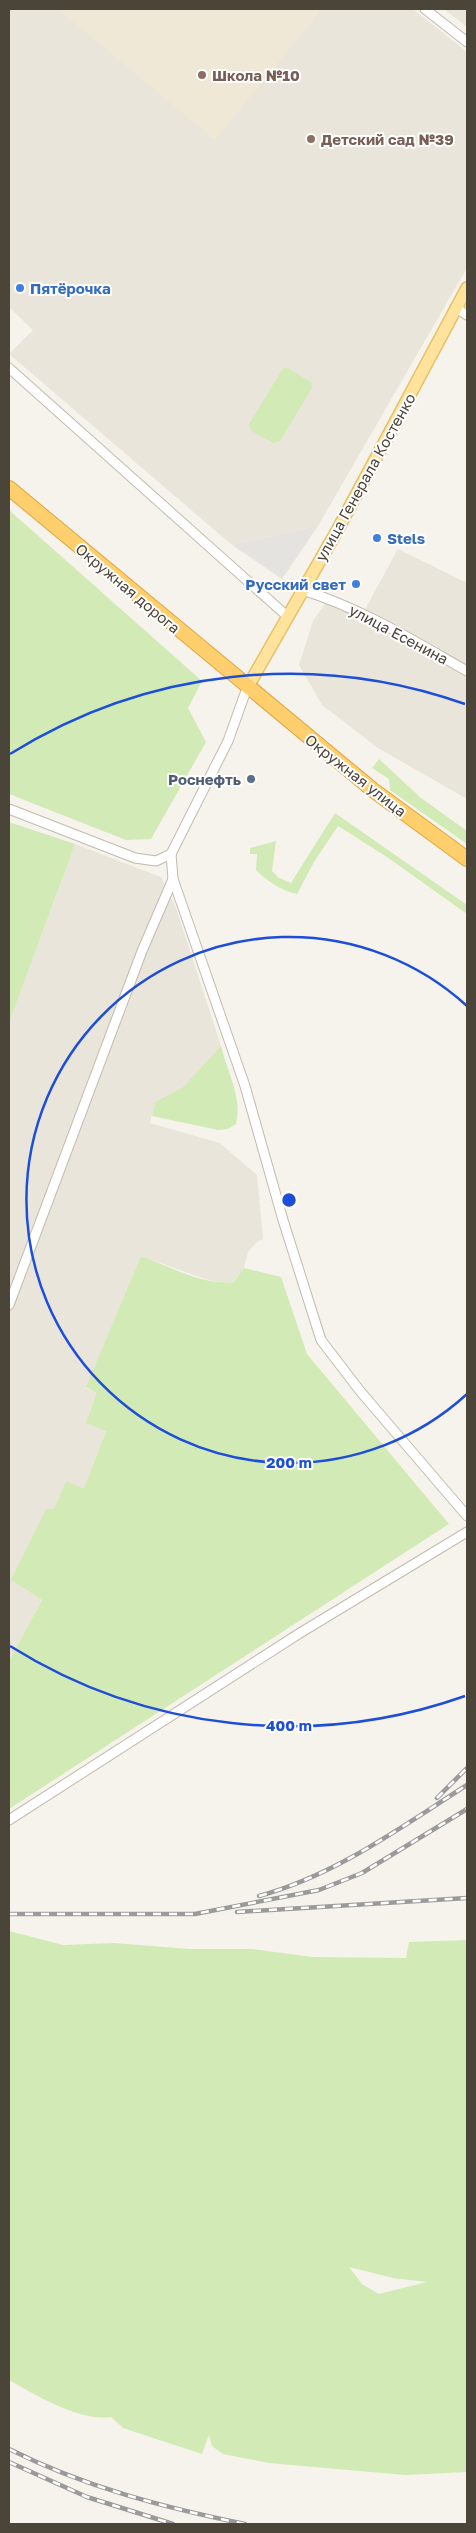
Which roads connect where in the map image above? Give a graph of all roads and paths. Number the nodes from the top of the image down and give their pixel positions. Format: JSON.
{"nodes":[{"id":1,"x":426,"y":9,"type":"edge"},
{"id":2,"x":467,"y":42,"type":"edge"},
{"id":3,"x":467,"y":288,"type":"edge"},
{"id":4,"x":456,"y":308,"type":"junction"},
{"id":5,"x":467,"y":315,"type":"edge"},
{"id":6,"x":9,"y":368,"type":"edge"},
{"id":7,"x":9,"y":488,"type":"edge"},
{"id":8,"x":302,"y":590,"type":"junction"},
{"id":9,"x":287,"y":616,"type":"junction"},
{"id":10,"x":467,"y":671,"type":"edge"},
{"id":11,"x":247,"y":688,"type":"junction"},
{"id":12,"x":9,"y":809,"type":"edge"},
{"id":13,"x":171,"y":854,"type":"junction"},
{"id":14,"x":467,"y":859,"type":"edge"},
{"id":15,"x":173,"y":879,"type":"junction"},
{"id":16,"x":9,"y":1304,"type":"edge"},
{"id":17,"x":467,"y":1516,"type":"edge"},
{"id":18,"x":467,"y":1532,"type":"edge"},
{"id":19,"x":9,"y":1820,"type":"edge"}],
"edges":[{"from":1,"to":2,"type":"street"},
{"from":3,"to":4,"type":"main road","name":"улица Генерала Костенко"},
{"from":4,"to":5,"type":"street"},
{"from":4,"to":8,"type":"main road","name":"улица Генерала Костенко"},
{"from":6,"to":9,"type":"street"},
{"from":7,"to":11,"type":"highway","name":"Окружная дорога"},
{"from":8,"to":9,"type":"main road","name":"улица Генерала Костенко"},
{"from":8,"to":10,"type":"street","name":"улица Есенина"},
{"from":9,"to":11,"type":"main road","name":"улица Генерала Костенко"},
{"from":11,"to":13,"type":"street","name":"улица Генерала Костенко"},
{"from":11,"to":14,"type":"highway","name":"Окружная улица"},
{"from":12,"to":13,"type":"street"},
{"from":13,"to":15,"type":"street"},
{"from":15,"to":16,"type":"street"},
{"from":15,"to":17,"type":"street"},
{"from":18,"to":19,"type":"street"}]}
